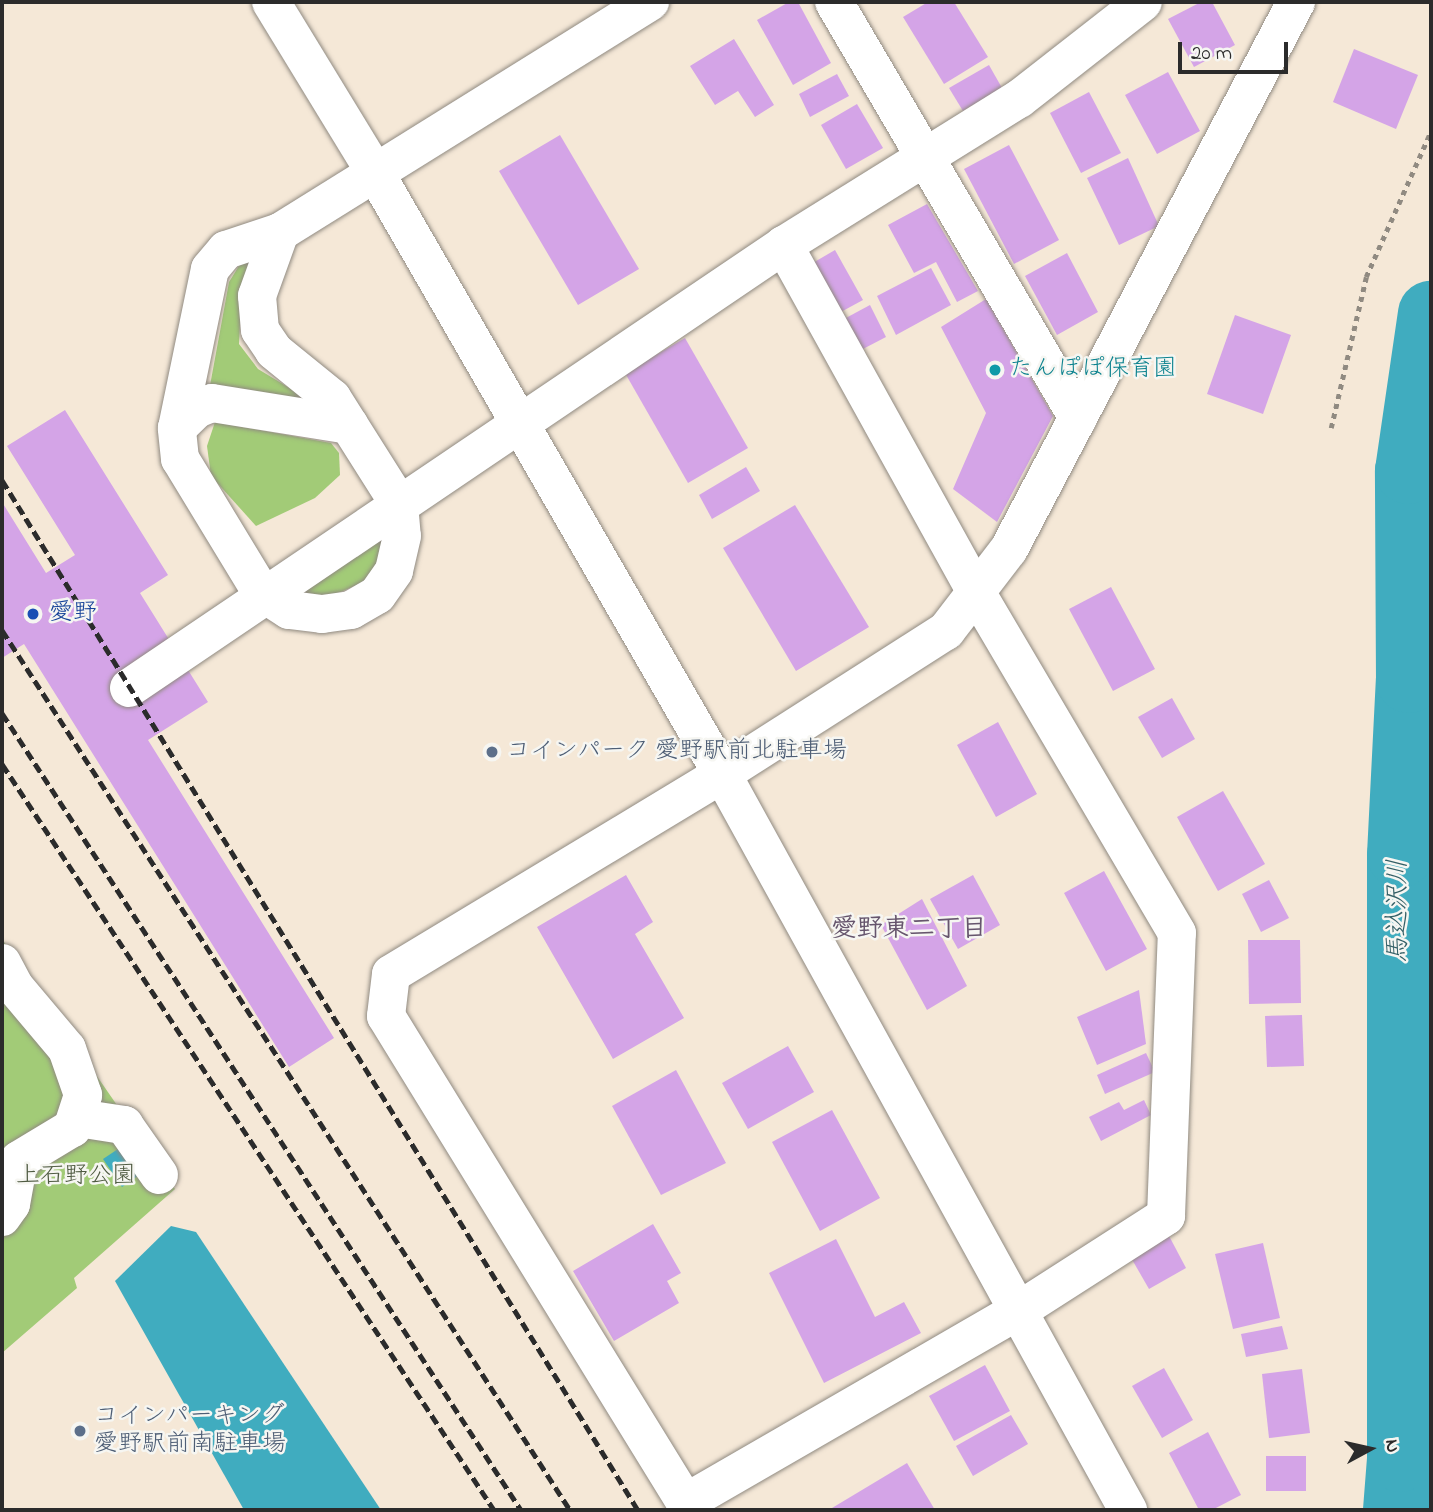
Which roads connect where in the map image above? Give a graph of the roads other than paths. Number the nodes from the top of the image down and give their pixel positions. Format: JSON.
{"nodes":[{"id":1,"x":271,"y":2,"type":"edge"},
{"id":2,"x":650,"y":2,"type":"edge"},
{"id":3,"x":834,"y":2,"type":"edge"},
{"id":4,"x":1143,"y":2,"type":"edge"},
{"id":5,"x":1288,"y":4,"type":"edge"},
{"id":6,"x":925,"y":158,"type":"junction"},
{"id":7,"x":376,"y":174,"type":"junction"},
{"id":8,"x":280,"y":232,"type":"junction"},
{"id":9,"x":783,"y":245,"type":"junction"},
{"id":10,"x":1078,"y":418,"type":"junction"},
{"id":11,"x":349,"y":425,"type":"junction"},
{"id":12,"x":177,"y":428,"type":"junction"},
{"id":13,"x":976,"y":592,"type":"junction"},
{"id":14,"x":129,"y":688,"type":"dead end"},
{"id":15,"x":722,"y":774,"type":"junction"},
{"id":16,"x":2,"y":963,"type":"edge"},
{"id":17,"x":78,"y":1118,"type":"junction"},
{"id":18,"x":159,"y":1175,"type":"dead end"},
{"id":19,"x":2,"y":1217,"type":"edge"},
{"id":20,"x":1018,"y":1311,"type":"junction"},
{"id":21,"x":688,"y":1506,"type":"edge"},
{"id":22,"x":1128,"y":1510,"type":"edge"}],
"edges":[{"from":1,"to":7,"type":"street"},
{"from":2,"to":7,"type":"street"},
{"from":3,"to":6,"type":"street"},
{"from":4,"to":6,"type":"street"},
{"from":5,"to":10,"type":"street"},
{"from":6,"to":9,"type":"street"},
{"from":6,"to":10,"type":"street"},
{"from":7,"to":8,"type":"street"},
{"from":7,"to":15,"type":"street"},
{"from":8,"to":11,"type":"street"},
{"from":8,"to":12,"type":"street"},
{"from":9,"to":13,"type":"street"},
{"from":9,"to":14,"type":"street"},
{"from":10,"to":13,"type":"street"},
{"from":11,"to":12,"type":"street"},
{"from":11,"to":12,"type":"street"},
{"from":13,"to":15,"type":"street"},
{"from":13,"to":20,"type":"street"},
{"from":15,"to":20,"type":"street"},
{"from":15,"to":21,"type":"street"},
{"from":16,"to":17,"type":"street"},
{"from":17,"to":18,"type":"street"},
{"from":17,"to":19,"type":"street"},
{"from":20,"to":21,"type":"street"},
{"from":20,"to":22,"type":"street"}]}
